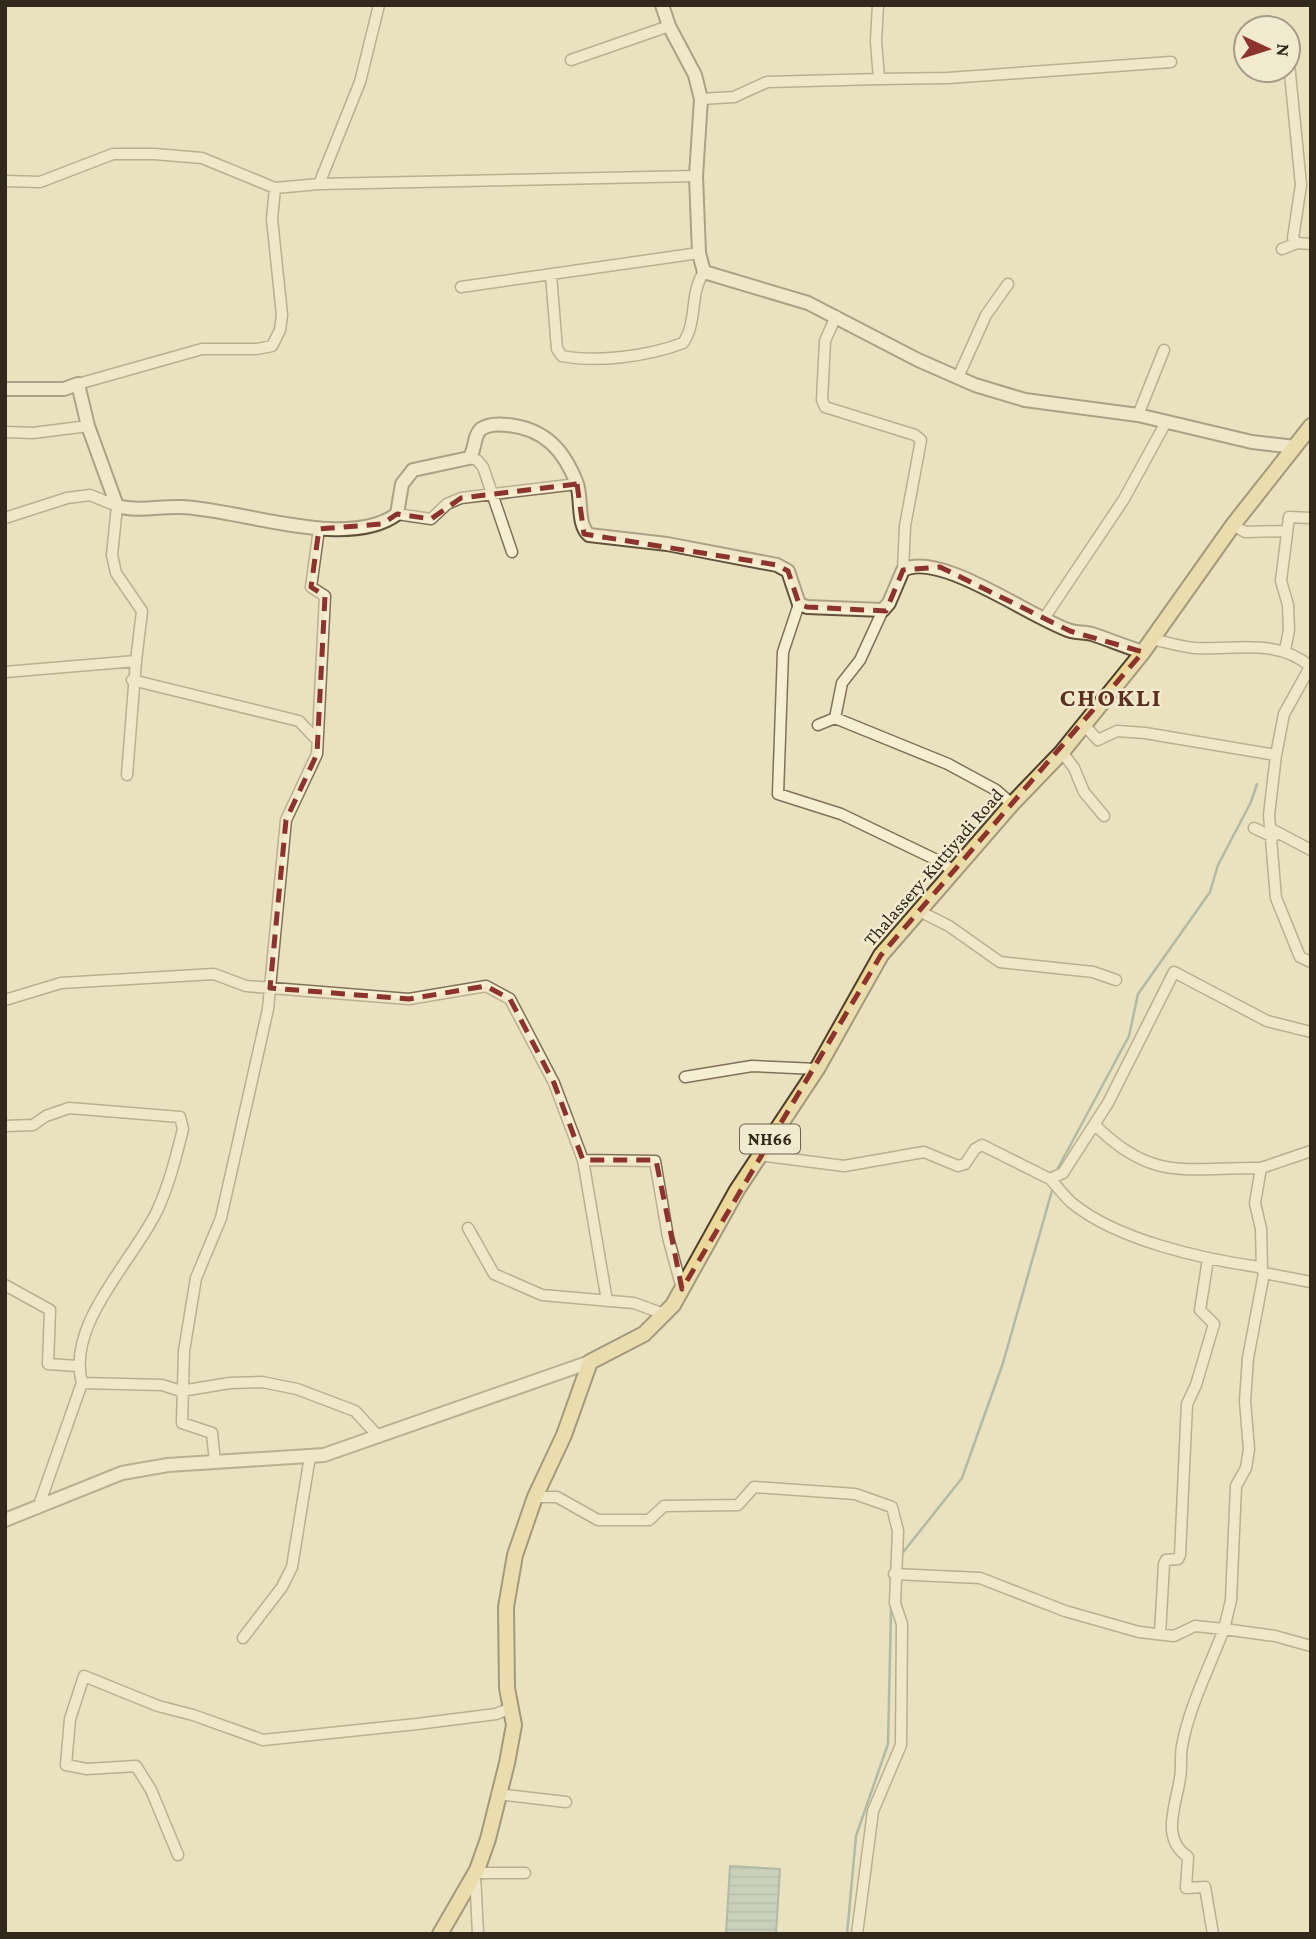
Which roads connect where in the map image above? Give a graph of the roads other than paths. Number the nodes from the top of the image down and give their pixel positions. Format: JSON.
{"nodes":[{"id":1,"x":379,"y":5,"type":"edge"},
{"id":2,"x":662,"y":5,"type":"edge"},
{"id":3,"x":878,"y":5,"type":"edge"},
{"id":4,"x":669,"y":26,"type":"junction"},
{"id":5,"x":571,"y":60,"type":"dead end"},
{"id":6,"x":1171,"y":62,"type":"dead end"},
{"id":7,"x":879,"y":79,"type":"junction"},
{"id":8,"x":1291,"y":84,"type":"edge"},
{"id":9,"x":701,"y":99,"type":"junction"},
{"id":10,"x":696,"y":176,"type":"junction"},
{"id":11,"x":5,"y":181,"type":"edge"},
{"id":12,"x":319,"y":184,"type":"junction"},
{"id":13,"x":275,"y":188,"type":"junction"},
{"id":14,"x":1297,"y":243,"type":"junction"},
{"id":15,"x":1311,"y":244,"type":"edge"},
{"id":16,"x":1282,"y":249,"type":"dead end"},
{"id":17,"x":699,"y":253,"type":"junction"},
{"id":18,"x":704,"y":272,"type":"junction"},
{"id":19,"x":551,"y":275,"type":"junction"},
{"id":20,"x":1008,"y":284,"type":"dead end"},
{"id":21,"x":461,"y":287,"type":"dead end"},
{"id":22,"x":836,"y":316,"type":"junction"},
{"id":23,"x":1164,"y":350,"type":"dead end"},
{"id":24,"x":547,"y":353,"type":"dead end"},
{"id":25,"x":569,"y":357,"type":"junction"},
{"id":26,"x":959,"y":375,"type":"junction"},
{"id":27,"x":78,"y":384,"type":"junction"},
{"id":28,"x":5,"y":389,"type":"edge"},
{"id":29,"x":1138,"y":415,"type":"junction"},
{"id":30,"x":1165,"y":424,"type":"junction"},
{"id":31,"x":88,"y":426,"type":"junction"},
{"id":32,"x":1311,"y":426,"type":"edge"},
{"id":33,"x":5,"y":432,"type":"edge"},
{"id":34,"x":1295,"y":447,"type":"junction"},
{"id":35,"x":469,"y":458,"type":"junction"},
{"id":36,"x":577,"y":484,"type":"junction"},
{"id":37,"x":492,"y":494,"type":"junction"},
{"id":38,"x":117,"y":506,"type":"junction"},
{"id":39,"x":397,"y":514,"type":"junction"},
{"id":40,"x":5,"y":517,"type":"edge"},
{"id":41,"x":1311,"y":519,"type":"edge"},
{"id":42,"x":1233,"y":525,"type":"junction"},
{"id":43,"x":319,"y":529,"type":"junction"},
{"id":44,"x":1287,"y":531,"type":"junction"},
{"id":45,"x":512,"y":552,"type":"dead end"},
{"id":46,"x":903,"y":570,"type":"junction"},
{"id":47,"x":799,"y":604,"type":"junction"},
{"id":48,"x":883,"y":610,"type":"junction"},
{"id":49,"x":1045,"y":617,"type":"junction"},
{"id":50,"x":1152,"y":639,"type":"junction"},
{"id":51,"x":1285,"y":650,"type":"junction"},
{"id":52,"x":1143,"y":652,"type":"junction"},
{"id":53,"x":136,"y":661,"type":"junction"},
{"id":54,"x":1311,"y":667,"type":"edge"},
{"id":55,"x":5,"y":672,"type":"edge"},
{"id":56,"x":132,"y":680,"type":"junction"},
{"id":57,"x":835,"y":718,"type":"junction"},
{"id":58,"x":818,"y":725,"type":"dead end"},
{"id":59,"x":1084,"y":725,"type":"junction"},
{"id":60,"x":317,"y":740,"type":"junction"},
{"id":61,"x":1062,"y":752,"type":"junction"},
{"id":62,"x":1276,"y":755,"type":"junction"},
{"id":63,"x":127,"y":775,"type":"dead end"},
{"id":64,"x":1012,"y":804,"type":"junction"},
{"id":65,"x":1104,"y":816,"type":"dead end"},
{"id":66,"x":1254,"y":828,"type":"dead end"},
{"id":67,"x":1273,"y":833,"type":"junction"},
{"id":68,"x":1311,"y":850,"type":"edge"},
{"id":69,"x":954,"y":871,"type":"junction"},
{"id":70,"x":919,"y":911,"type":"junction"},
{"id":71,"x":1311,"y":962,"type":"edge"},
{"id":72,"x":1115,"y":980,"type":"dead end"},
{"id":73,"x":270,"y":988,"type":"junction"},
{"id":74,"x":5,"y":1000,"type":"edge"},
{"id":75,"x":1311,"y":1032,"type":"edge"},
{"id":76,"x":817,"y":1069,"type":"junction"},
{"id":77,"x":685,"y":1077,"type":"dead end"},
{"id":78,"x":1095,"y":1125,"type":"junction"},
{"id":79,"x":5,"y":1126,"type":"edge"},
{"id":80,"x":1311,"y":1151,"type":"edge"},
{"id":81,"x":759,"y":1155,"type":"junction"},
{"id":82,"x":583,"y":1160,"type":"junction"},
{"id":83,"x":1261,"y":1168,"type":"junction"},
{"id":84,"x":1050,"y":1179,"type":"junction"},
{"id":85,"x":468,"y":1228,"type":"dead end"},
{"id":86,"x":1209,"y":1259,"type":"junction"},
{"id":87,"x":1262,"y":1270,"type":"junction"},
{"id":88,"x":1311,"y":1282,"type":"edge"},
{"id":89,"x":5,"y":1285,"type":"edge"},
{"id":90,"x":682,"y":1289,"type":"junction"},
{"id":91,"x":607,"y":1301,"type":"junction"},
{"id":92,"x":664,"y":1314,"type":"junction"},
{"id":93,"x":590,"y":1362,"type":"junction"},
{"id":94,"x":77,"y":1366,"type":"junction"},
{"id":95,"x":82,"y":1383,"type":"junction"},
{"id":96,"x":181,"y":1391,"type":"junction"},
{"id":97,"x":379,"y":1437,"type":"junction"},
{"id":98,"x":310,"y":1456,"type":"junction"},
{"id":99,"x":215,"y":1462,"type":"junction"},
{"id":100,"x":535,"y":1497,"type":"junction"},
{"id":101,"x":38,"y":1508,"type":"junction"},
{"id":102,"x":5,"y":1520,"type":"edge"},
{"id":103,"x":894,"y":1572,"type":"junction"},
{"id":104,"x":1224,"y":1629,"type":"junction"},
{"id":105,"x":1160,"y":1634,"type":"junction"},
{"id":106,"x":243,"y":1638,"type":"dead end"},
{"id":107,"x":1311,"y":1646,"type":"edge"},
{"id":108,"x":511,"y":1708,"type":"junction"},
{"id":109,"x":497,"y":1794,"type":"junction"},
{"id":110,"x":566,"y":1802,"type":"dead end"},
{"id":111,"x":178,"y":1855,"type":"dead end"},
{"id":112,"x":475,"y":1873,"type":"junction"},
{"id":113,"x":525,"y":1873,"type":"dead end"},
{"id":114,"x":439,"y":1934,"type":"edge"},
{"id":115,"x":478,"y":1934,"type":"edge"},
{"id":116,"x":857,"y":1934,"type":"edge"},
{"id":117,"x":1213,"y":1934,"type":"edge"}],
"edges":[{"from":1,"to":12,"type":"street"},
{"from":2,"to":4,"type":"main road"},
{"from":3,"to":7,"type":"street"},
{"from":4,"to":5,"type":"street"},
{"from":4,"to":9,"type":"main road"},
{"from":6,"to":7,"type":"street"},
{"from":7,"to":9,"type":"street"},
{"from":8,"to":14,"type":"street"},
{"from":9,"to":10,"type":"main road"},
{"from":10,"to":12,"type":"street"},
{"from":10,"to":17,"type":"main road"},
{"from":11,"to":13,"type":"street"},
{"from":12,"to":13,"type":"street"},
{"from":13,"to":27,"type":"street"},
{"from":14,"to":15,"type":"street"},
{"from":14,"to":16,"type":"street"},
{"from":17,"to":18,"type":"main road"},
{"from":17,"to":19,"type":"street"},
{"from":18,"to":22,"type":"main road"},
{"from":18,"to":25,"type":"street"},
{"from":19,"to":21,"type":"street"},
{"from":19,"to":25,"type":"street"},
{"from":20,"to":26,"type":"street"},
{"from":22,"to":26,"type":"main road"},
{"from":22,"to":46,"type":"street"},
{"from":23,"to":29,"type":"street"},
{"from":24,"to":25,"type":"street"},
{"from":26,"to":29,"type":"main road"},
{"from":27,"to":28,"type":"main road"},
{"from":27,"to":31,"type":"main road"},
{"from":29,"to":30,"type":"main road"},
{"from":30,"to":34,"type":"main road"},
{"from":30,"to":49,"type":"street"},
{"from":31,"to":33,"type":"street"},
{"from":31,"to":38,"type":"main road"},
{"from":32,"to":34,"type":"main road","name":"Thalassery-Kuttiyadi Road","number":"NH66"},
{"from":34,"to":42,"type":"main road","name":"Thalassery-Kuttiyadi Road","number":"NH66"},
{"from":35,"to":36,"type":"main road"},
{"from":35,"to":37,"type":"street"},
{"from":35,"to":39,"type":"main road"},
{"from":36,"to":37,"type":"street"},
{"from":36,"to":47,"type":"main road"},
{"from":37,"to":39,"type":"street"},
{"from":37,"to":45,"type":"street"},
{"from":38,"to":40,"type":"street"},
{"from":38,"to":43,"type":"main road"},
{"from":38,"to":53,"type":"street"},
{"from":39,"to":43,"type":"main road"},
{"from":41,"to":44,"type":"street"},
{"from":42,"to":44,"type":"street"},
{"from":42,"to":50,"type":"main road","name":"Thalassery-Kuttiyadi Road","number":"NH66"},
{"from":43,"to":60,"type":"street"},
{"from":44,"to":51,"type":"street"},
{"from":46,"to":48,"type":"main road"},
{"from":46,"to":49,"type":"main road"},
{"from":47,"to":48,"type":"main road"},
{"from":47,"to":69,"type":"street"},
{"from":48,"to":57,"type":"street"},
{"from":49,"to":52,"type":"main road"},
{"from":50,"to":51,"type":"street"},
{"from":50,"to":52,"type":"main road","name":"Thalassery-Kuttiyadi Road","number":"NH66"},
{"from":51,"to":54,"type":"street"},
{"from":52,"to":59,"type":"main road","name":"Thalassery-Kuttiyadi Road","number":"NH66"},
{"from":53,"to":55,"type":"street"},
{"from":53,"to":56,"type":"street"},
{"from":54,"to":62,"type":"street"},
{"from":56,"to":60,"type":"street"},
{"from":56,"to":63,"type":"street"},
{"from":57,"to":58,"type":"street"},
{"from":57,"to":64,"type":"street"},
{"from":59,"to":61,"type":"main road","name":"Thalassery-Kuttiyadi Road","number":"NH66"},
{"from":59,"to":62,"type":"street"},
{"from":60,"to":73,"type":"street"},
{"from":61,"to":64,"type":"main road","name":"Thalassery-Kuttiyadi Road","number":"NH66"},
{"from":61,"to":65,"type":"street"},
{"from":62,"to":67,"type":"street"},
{"from":64,"to":69,"type":"main road","name":"Thalassery-Kuttiyadi Road","number":"NH66"},
{"from":66,"to":67,"type":"street"},
{"from":67,"to":68,"type":"street"},
{"from":67,"to":71,"type":"street"},
{"from":69,"to":70,"type":"main road","name":"Thalassery-Kuttiyadi Road","number":"NH66"},
{"from":70,"to":72,"type":"street"},
{"from":70,"to":76,"type":"main road","name":"Thalassery-Kuttiyadi Road","number":"NH66"},
{"from":73,"to":74,"type":"street"},
{"from":73,"to":82,"type":"street"},
{"from":73,"to":96,"type":"street"},
{"from":75,"to":78,"type":"street"},
{"from":76,"to":77,"type":"street"},
{"from":76,"to":81,"type":"main road","name":"Thalassery-Kuttiyadi Road","number":"NH66"},
{"from":78,"to":83,"type":"street"},
{"from":78,"to":84,"type":"street"},
{"from":79,"to":94,"type":"street"},
{"from":80,"to":83,"type":"street"},
{"from":81,"to":84,"type":"street"},
{"from":81,"to":90,"type":"main road","name":"Thalassery-Kuttiyadi Road","number":"NH66"},
{"from":82,"to":90,"type":"street"},
{"from":82,"to":91,"type":"street"},
{"from":83,"to":87,"type":"street"},
{"from":84,"to":86,"type":"street"},
{"from":85,"to":91,"type":"street"},
{"from":86,"to":87,"type":"street"},
{"from":86,"to":105,"type":"street"},
{"from":87,"to":88,"type":"street"},
{"from":87,"to":104,"type":"street"},
{"from":89,"to":94,"type":"street"},
{"from":90,"to":92,"type":"main road","name":"Thalassery-Kuttiyadi Road","number":"NH66"},
{"from":91,"to":92,"type":"street"},
{"from":92,"to":93,"type":"main road","name":"Thalassery-Kuttiyadi Road","number":"NH66"},
{"from":93,"to":97,"type":"main road"},
{"from":93,"to":100,"type":"main road"},
{"from":94,"to":95,"type":"street"},
{"from":95,"to":96,"type":"street"},
{"from":95,"to":101,"type":"street"},
{"from":96,"to":97,"type":"street"},
{"from":96,"to":99,"type":"street"},
{"from":97,"to":98,"type":"main road"},
{"from":98,"to":99,"type":"main road"},
{"from":98,"to":106,"type":"street"},
{"from":99,"to":101,"type":"main road"},
{"from":100,"to":103,"type":"street"},
{"from":100,"to":108,"type":"main road"},
{"from":101,"to":102,"type":"main road"},
{"from":103,"to":105,"type":"street"},
{"from":103,"to":116,"type":"street"},
{"from":104,"to":105,"type":"street"},
{"from":104,"to":107,"type":"street"},
{"from":104,"to":117,"type":"street"},
{"from":108,"to":109,"type":"main road"},
{"from":108,"to":111,"type":"street"},
{"from":109,"to":110,"type":"street"},
{"from":109,"to":112,"type":"main road"},
{"from":112,"to":113,"type":"street"},
{"from":112,"to":114,"type":"main road"},
{"from":112,"to":115,"type":"street"}]}
